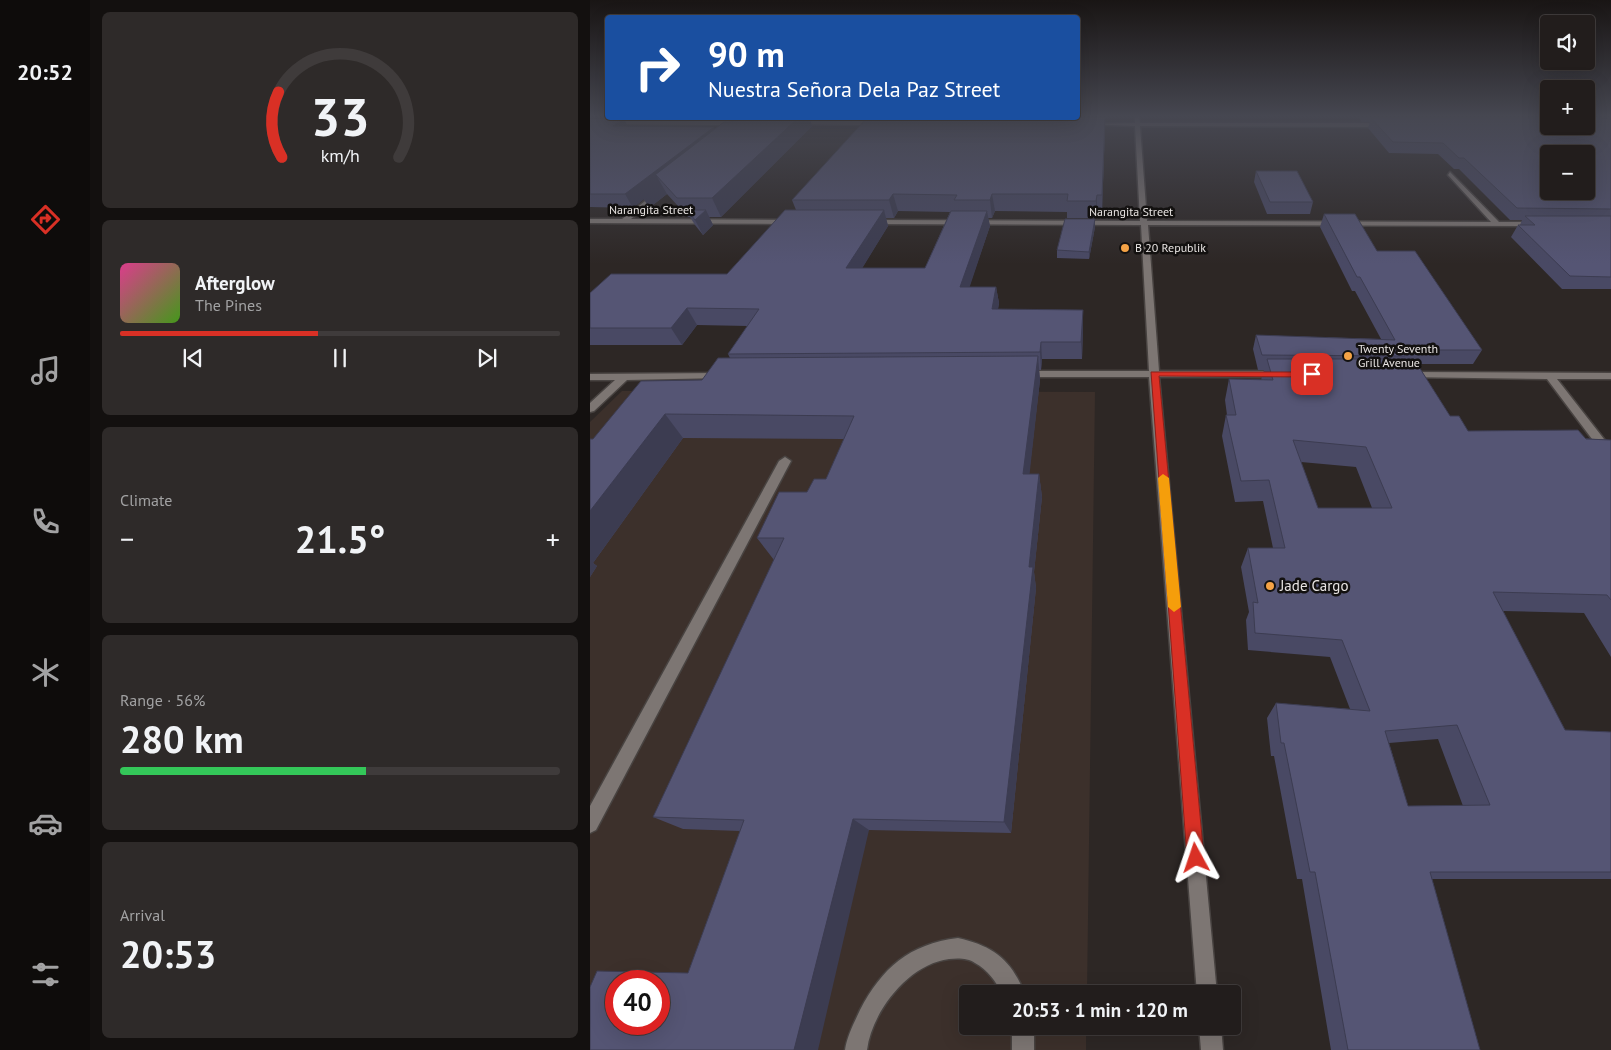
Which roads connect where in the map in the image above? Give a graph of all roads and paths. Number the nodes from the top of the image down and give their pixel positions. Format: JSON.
{"nodes":[{"id":1,"x":1141,"y":166,"type":"edge"},
{"id":2,"x":1450,"y":174,"type":"dead end"},
{"id":3,"x":662,"y":190,"type":"edge"},
{"id":4,"x":590,"y":221,"type":"edge"},
{"id":5,"x":624,"y":221,"type":"junction"},
{"id":6,"x":800,"y":222,"type":"edge"},
{"id":7,"x":860,"y":222,"type":"edge"},
{"id":8,"x":1145,"y":224,"type":"junction"},
{"id":9,"x":1497,"y":224,"type":"junction"},
{"id":10,"x":1544,"y":224,"type":"edge"},
{"id":11,"x":1014,"y":374,"type":"edge"},
{"id":12,"x":1154,"y":374,"type":"junction"},
{"id":13,"x":1292,"y":374,"type":"edge"},
{"id":14,"x":1401,"y":375,"type":"edge"},
{"id":15,"x":1548,"y":375,"type":"junction"},
{"id":16,"x":590,"y":376,"type":"edge"},
{"id":17,"x":734,"y":376,"type":"edge"},
{"id":18,"x":1611,"y":376,"type":"edge"},
{"id":19,"x":624,"y":377,"type":"junction"},
{"id":20,"x":590,"y":408,"type":"edge"},
{"id":21,"x":1611,"y":456,"type":"edge"},
{"id":22,"x":785,"y":461,"type":"dead end"},
{"id":23,"x":590,"y":824,"type":"edge"},
{"id":24,"x":1011,"y":985,"type":"edge"},
{"id":25,"x":1207,"y":985,"type":"edge"},
{"id":26,"x":1023,"y":1035,"type":"edge"},
{"id":27,"x":1211,"y":1035,"type":"edge"},
{"id":28,"x":856,"y":1050,"type":"edge"},
{"id":29,"x":1023,"y":1050,"type":"edge"},
{"id":30,"x":1212,"y":1050,"type":"edge"}],
"edges":[{"from":1,"to":8,"type":"street"},
{"from":2,"to":9,"type":"street"},
{"from":3,"to":5,"type":"street"},
{"from":4,"to":5,"type":"street","name":"Narangita Street"},
{"from":5,"to":6,"type":"street","name":"Narangita Street"},
{"from":7,"to":8,"type":"street","name":"Narangita Street"},
{"from":8,"to":9,"type":"street","name":"Narangita Street"},
{"from":8,"to":12,"type":"street"},
{"from":9,"to":10,"type":"street","name":"Narangita Street"},
{"from":11,"to":12,"type":"street"},
{"from":12,"to":13,"type":"street"},
{"from":12,"to":25,"type":"street"},
{"from":14,"to":15,"type":"street"},
{"from":15,"to":18,"type":"street"},
{"from":15,"to":21,"type":"street"},
{"from":16,"to":19,"type":"street"},
{"from":17,"to":19,"type":"street"},
{"from":19,"to":20,"type":"street"},
{"from":22,"to":23,"type":"street"},
{"from":24,"to":28,"type":"street"},
{"from":26,"to":29,"type":"street"},
{"from":27,"to":30,"type":"street"}]}
